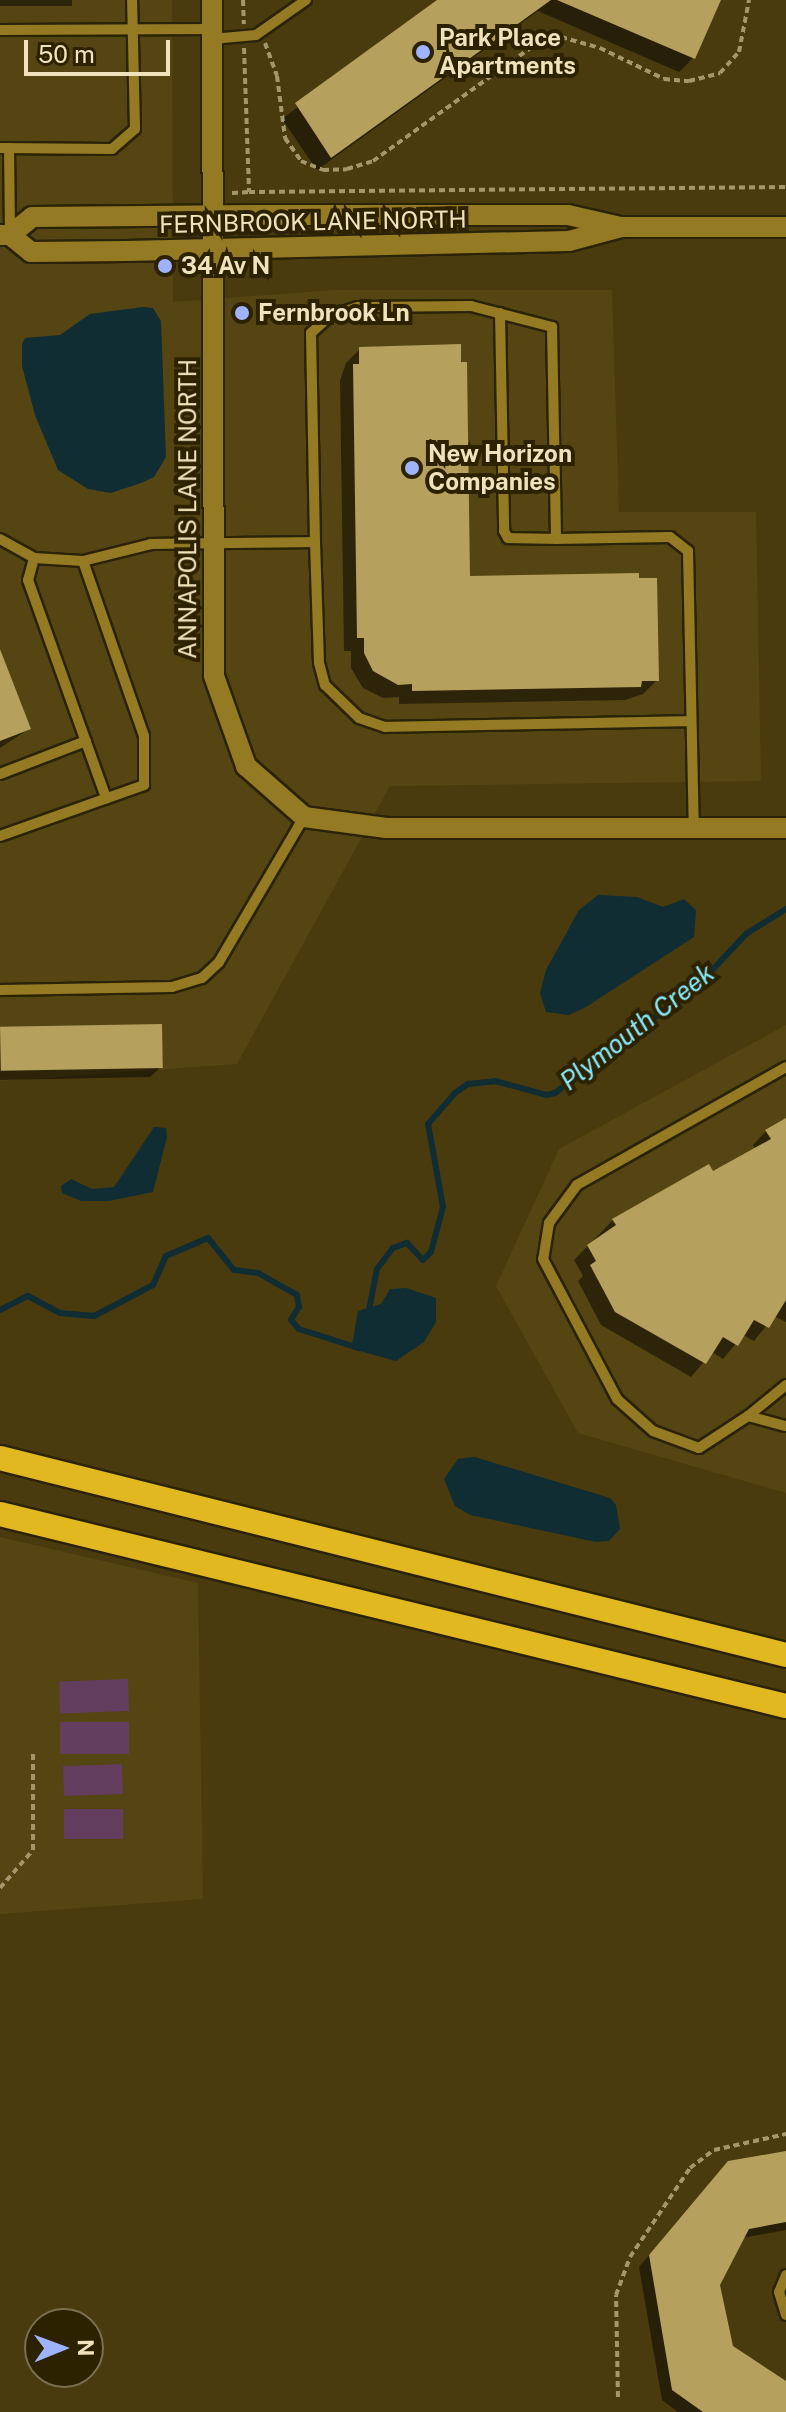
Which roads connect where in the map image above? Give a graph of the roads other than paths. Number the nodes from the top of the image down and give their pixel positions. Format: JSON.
{"nodes":[{"id":1,"x":132,"y":0,"type":"edge"},
{"id":2,"x":212,"y":0,"type":"edge"},
{"id":3,"x":306,"y":0,"type":"edge"},
{"id":4,"x":0,"y":30,"type":"edge"},
{"id":5,"x":132,"y":30,"type":"junction"},
{"id":6,"x":212,"y":34,"type":"junction"},
{"id":7,"x":4,"y":148,"type":"edge"},
{"id":8,"x":213,"y":215,"type":"junction"},
{"id":9,"x":621,"y":227,"type":"junction"},
{"id":10,"x":786,"y":227,"type":"edge"},
{"id":11,"x":5,"y":235,"type":"edge"},
{"id":12,"x":213,"y":250,"type":"junction"},
{"id":13,"x":500,"y":313,"type":"junction"},
{"id":14,"x":0,"y":539,"type":"edge"},
{"id":15,"x":556,"y":539,"type":"junction"},
{"id":16,"x":315,"y":542,"type":"junction"},
{"id":17,"x":213,"y":544,"type":"junction"},
{"id":18,"x":34,"y":558,"type":"junction"},
{"id":19,"x":83,"y":561,"type":"junction"},
{"id":20,"x":691,"y":721,"type":"junction"},
{"id":21,"x":86,"y":741,"type":"junction"},
{"id":22,"x":0,"y":774,"type":"edge"},
{"id":23,"x":106,"y":798,"type":"junction"},
{"id":24,"x":304,"y":817,"type":"junction"},
{"id":25,"x":694,"y":828,"type":"junction"},
{"id":26,"x":786,"y":828,"type":"edge"},
{"id":27,"x":0,"y":836,"type":"edge"},
{"id":28,"x":0,"y":990,"type":"edge"},
{"id":29,"x":786,"y":1067,"type":"edge"},
{"id":30,"x":786,"y":1385,"type":"edge"},
{"id":31,"x":748,"y":1416,"type":"junction"},
{"id":32,"x":786,"y":1426,"type":"edge"},
{"id":33,"x":0,"y":1458,"type":"edge"},
{"id":34,"x":0,"y":1514,"type":"edge"},
{"id":35,"x":786,"y":1655,"type":"edge"},
{"id":36,"x":786,"y":1706,"type":"edge"},
{"id":37,"x":786,"y":2275,"type":"edge"},
{"id":38,"x":786,"y":2315,"type":"edge"}],
"edges":[{"from":1,"to":5,"type":"lane"},
{"from":2,"to":6,"type":"street","name":"ANNAPOLIS LANE NORTH"},
{"from":3,"to":6,"type":"lane"},
{"from":4,"to":5,"type":"lane"},
{"from":5,"to":6,"type":"lane"},
{"from":5,"to":7,"type":"lane"},
{"from":6,"to":8,"type":"street","name":"ANNAPOLIS LANE NORTH"},
{"from":7,"to":11,"type":"lane"},
{"from":8,"to":9,"type":"street","name":"FERNBROOK LANE NORTH"},
{"from":8,"to":11,"type":"street","name":"FERNBROOK LANE NORTH"},
{"from":8,"to":12,"type":"street","name":"ANNAPOLIS LANE NORTH"},
{"from":9,"to":10,"type":"street","name":"FERNBROOK LANE NORTH"},
{"from":9,"to":12,"type":"street","name":"FERNBROOK LANE NORTH"},
{"from":11,"to":12,"type":"street","name":"FERNBROOK LANE NORTH"},
{"from":12,"to":17,"type":"street","name":"ANNAPOLIS LANE NORTH"},
{"from":13,"to":15,"type":"lane"},
{"from":13,"to":15,"type":"lane"},
{"from":13,"to":16,"type":"lane"},
{"from":14,"to":18,"type":"lane"},
{"from":15,"to":20,"type":"lane"},
{"from":16,"to":17,"type":"lane"},
{"from":16,"to":20,"type":"lane"},
{"from":17,"to":19,"type":"lane"},
{"from":17,"to":24,"type":"street","name":"ANNAPOLIS LANE NORTH"},
{"from":18,"to":19,"type":"lane"},
{"from":18,"to":21,"type":"lane"},
{"from":19,"to":23,"type":"lane"},
{"from":20,"to":25,"type":"lane"},
{"from":21,"to":22,"type":"lane"},
{"from":21,"to":23,"type":"lane"},
{"from":23,"to":27,"type":"lane"},
{"from":24,"to":25,"type":"street"},
{"from":24,"to":28,"type":"lane"},
{"from":25,"to":26,"type":"street"},
{"from":29,"to":31,"type":"lane"},
{"from":30,"to":31,"type":"lane"},
{"from":31,"to":32,"type":"lane"},
{"from":33,"to":35,"type":"highway"},
{"from":34,"to":36,"type":"highway"},
{"from":37,"to":38,"type":"lane"}]}
